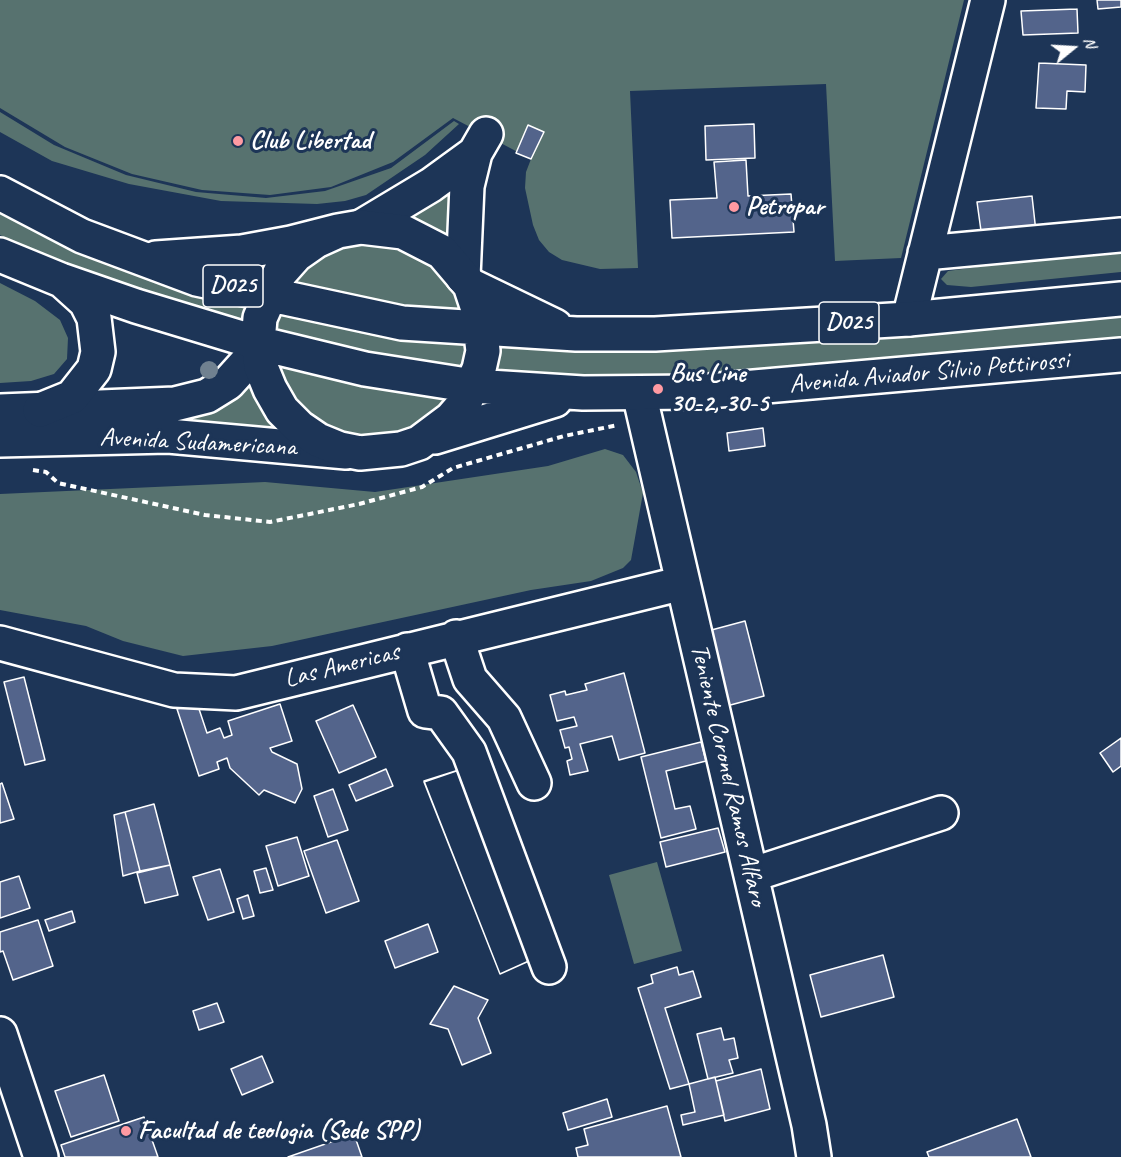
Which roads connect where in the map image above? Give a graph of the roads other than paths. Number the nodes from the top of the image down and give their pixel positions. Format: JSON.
{"nodes":[{"id":1,"x":988,"y":0,"type":"edge"},
{"id":2,"x":0,"y":194,"type":"edge"},
{"id":3,"x":350,"y":229,"type":"junction"},
{"id":4,"x":1121,"y":235,"type":"edge"},
{"id":5,"x":926,"y":253,"type":"junction"},
{"id":6,"x":0,"y":255,"type":"edge"},
{"id":7,"x":141,"y":258,"type":"junction"},
{"id":8,"x":61,"y":280,"type":"junction"},
{"id":9,"x":467,"y":281,"type":"junction"},
{"id":10,"x":269,"y":293,"type":"junction"},
{"id":11,"x":1121,"y":299,"type":"edge"},
{"id":12,"x":909,"y":319,"type":"junction"},
{"id":13,"x":481,"y":330,"type":"junction"},
{"id":14,"x":576,"y":334,"type":"junction"},
{"id":15,"x":258,"y":343,"type":"junction"},
{"id":16,"x":1121,"y":355,"type":"edge"},
{"id":17,"x":473,"y":386,"type":"junction"},
{"id":18,"x":582,"y":393,"type":"junction"},
{"id":19,"x":642,"y":406,"type":"junction"},
{"id":20,"x":40,"y":410,"type":"junction"},
{"id":21,"x":0,"y":411,"type":"edge"},
{"id":22,"x":0,"y":440,"type":"edge"},
{"id":23,"x":419,"y":442,"type":"junction"},
{"id":24,"x":360,"y":453,"type":"junction"},
{"id":25,"x":683,"y":583,"type":"junction"},
{"id":26,"x":456,"y":638,"type":"junction"},
{"id":27,"x":0,"y":643,"type":"edge"},
{"id":28,"x":407,"y":650,"type":"junction"},
{"id":29,"x":534,"y":783,"type":"dead end"},
{"id":30,"x":941,"y":813,"type":"dead end"},
{"id":31,"x":751,"y":875,"type":"junction"},
{"id":32,"x":549,"y":967,"type":"dead end"},
{"id":33,"x":0,"y":1034,"type":"edge"},
{"id":34,"x":41,"y":1157,"type":"edge"},
{"id":35,"x":814,"y":1157,"type":"edge"}],
"edges":[{"from":1,"to":5,"type":"main road"},
{"from":2,"to":7,"type":"main road","number":"D025"},
{"from":3,"to":7,"type":"main road"},
{"from":3,"to":9,"type":"main road"},
{"from":3,"to":9,"type":"main road"},
{"from":3,"to":10,"type":"main road"},
{"from":4,"to":5,"type":"main road"},
{"from":5,"to":12,"type":"main road"},
{"from":6,"to":8,"type":"main road","name":"Avenida Aviador Silvio Pettirossi","number":"D025"},
{"from":7,"to":10,"type":"main road","number":"D025"},
{"from":8,"to":15,"type":"main road","name":"Avenida Aviador Silvio Pettirossi","number":"D025"},
{"from":8,"to":20,"type":"main road"},
{"from":9,"to":13,"type":"main road"},
{"from":9,"to":14,"type":"main road"},
{"from":10,"to":13,"type":"main road","number":"D025"},
{"from":10,"to":15,"type":"main road"},
{"from":11,"to":12,"type":"main road","number":"D025"},
{"from":12,"to":14,"type":"main road","number":"D025"},
{"from":13,"to":14,"type":"main road","number":"D025"},
{"from":13,"to":17,"type":"main road"},
{"from":15,"to":17,"type":"main road","name":"Avenida Aviador Silvio Pettirossi","number":"D025"},
{"from":15,"to":20,"type":"main road","name":"Avenida Sudamericana"},
{"from":15,"to":24,"type":"main road"},
{"from":16,"to":19,"type":"main road","name":"Avenida Aviador Silvio Pettirossi","number":"D025"},
{"from":17,"to":18,"type":"main road","name":"Avenida Aviador Silvio Pettirossi","number":"D025"},
{"from":17,"to":23,"type":"main road"},
{"from":18,"to":19,"type":"main road","name":"Avenida Aviador Silvio Pettirossi","number":"D025"},
{"from":18,"to":23,"type":"main road"},
{"from":19,"to":25,"type":"main road","name":"Teniente Coronel Ramos Alfaro"},
{"from":20,"to":21,"type":"main road","name":"Avenida Sudamericana"},
{"from":22,"to":24,"type":"main road","name":"Avenida Sudamericana"},
{"from":23,"to":24,"type":"main road"},
{"from":25,"to":26,"type":"main road","name":"Las Americas"},
{"from":25,"to":31,"type":"main road","name":"Teniente Coronel Ramos Alfaro"},
{"from":26,"to":28,"type":"main road","name":"Las Americas"},
{"from":26,"to":29,"type":"main road"},
{"from":27,"to":28,"type":"main road","name":"Las Americas"},
{"from":28,"to":32,"type":"main road"},
{"from":30,"to":31,"type":"main road"},
{"from":31,"to":35,"type":"main road","name":"Teniente Coronel Ramos Alfaro"},
{"from":33,"to":34,"type":"main road"}]}
